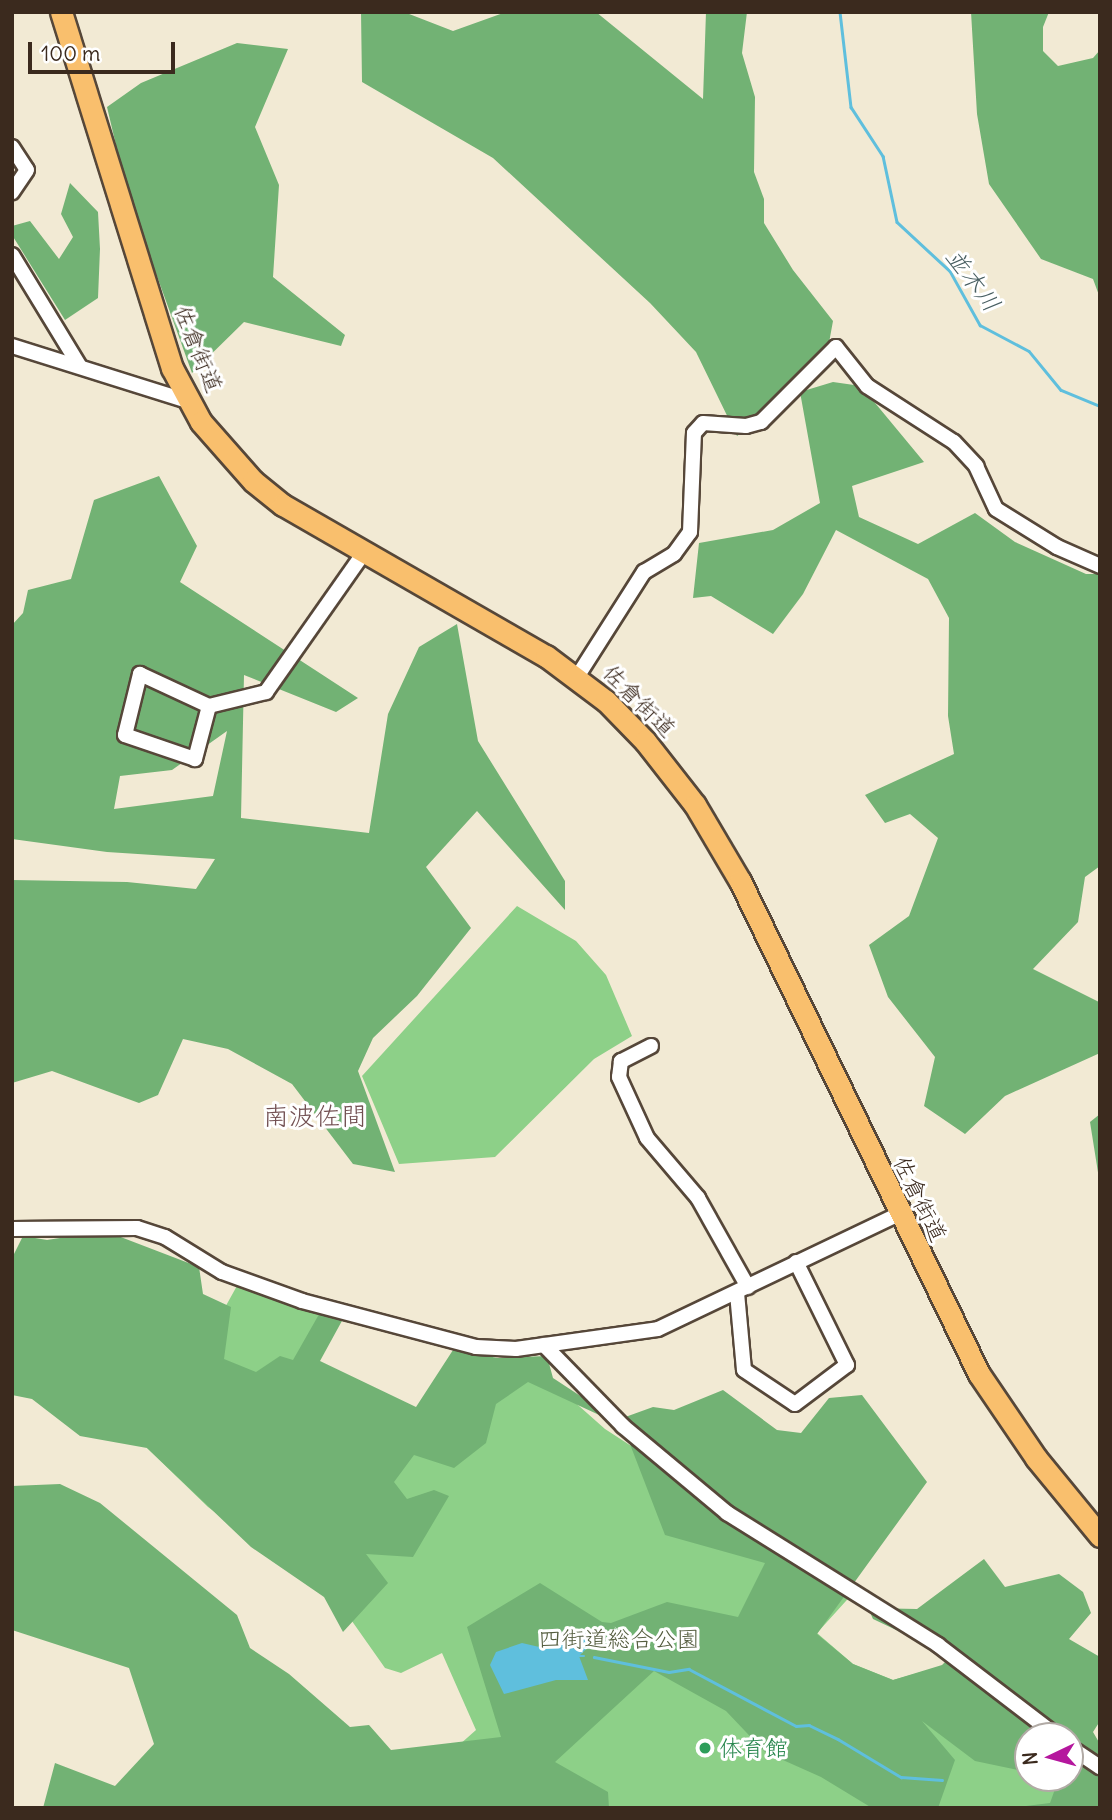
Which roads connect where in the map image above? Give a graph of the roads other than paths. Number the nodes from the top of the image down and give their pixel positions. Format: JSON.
{"nodes":[{"id":1,"x":61,"y":12,"type":"edge"},
{"id":2,"x":12,"y":147,"type":"edge"},
{"id":3,"x":12,"y":192,"type":"edge"},
{"id":4,"x":12,"y":256,"type":"edge"},
{"id":5,"x":12,"y":346,"type":"edge"},
{"id":6,"x":79,"y":365,"type":"junction"},
{"id":7,"x":187,"y":401,"type":"junction"},
{"id":8,"x":363,"y":554,"type":"junction"},
{"id":9,"x":1100,"y":566,"type":"edge"},
{"id":10,"x":577,"y":677,"type":"junction"},
{"id":11,"x":209,"y":706,"type":"junction"},
{"id":12,"x":651,"y":1045,"type":"dead end"},
{"id":13,"x":899,"y":1214,"type":"junction"},
{"id":14,"x":12,"y":1229,"type":"edge"},
{"id":15,"x":796,"y":1262,"type":"junction"},
{"id":16,"x":743,"y":1290,"type":"junction"},
{"id":17,"x":544,"y":1345,"type":"junction"},
{"id":18,"x":1100,"y":1536,"type":"edge"},
{"id":19,"x":1039,"y":1722,"type":"edge"},
{"id":20,"x":1084,"y":1756,"type":"edge"},
{"id":21,"x":1100,"y":1767,"type":"edge"}],
"edges":[{"from":1,"to":7,"type":"highway","name":"佐倉街道"},
{"from":2,"to":3,"type":"street"},
{"from":4,"to":6,"type":"street"},
{"from":5,"to":6,"type":"street"},
{"from":6,"to":7,"type":"street"},
{"from":7,"to":8,"type":"highway","name":"佐倉街道"},
{"from":8,"to":10,"type":"highway","name":"佐倉街道"},
{"from":8,"to":11,"type":"street"},
{"from":9,"to":10,"type":"street"},
{"from":10,"to":13,"type":"highway","name":"佐倉街道"},
{"from":11,"to":11,"type":"street"},
{"from":12,"to":16,"type":"street"},
{"from":13,"to":15,"type":"street"},
{"from":13,"to":18,"type":"highway","name":"佐倉街道"},
{"from":14,"to":17,"type":"street"},
{"from":15,"to":16,"type":"street"},
{"from":15,"to":16,"type":"street"},
{"from":16,"to":17,"type":"street"},
{"from":17,"to":19,"type":"street"},
{"from":20,"to":21,"type":"street"}]}
